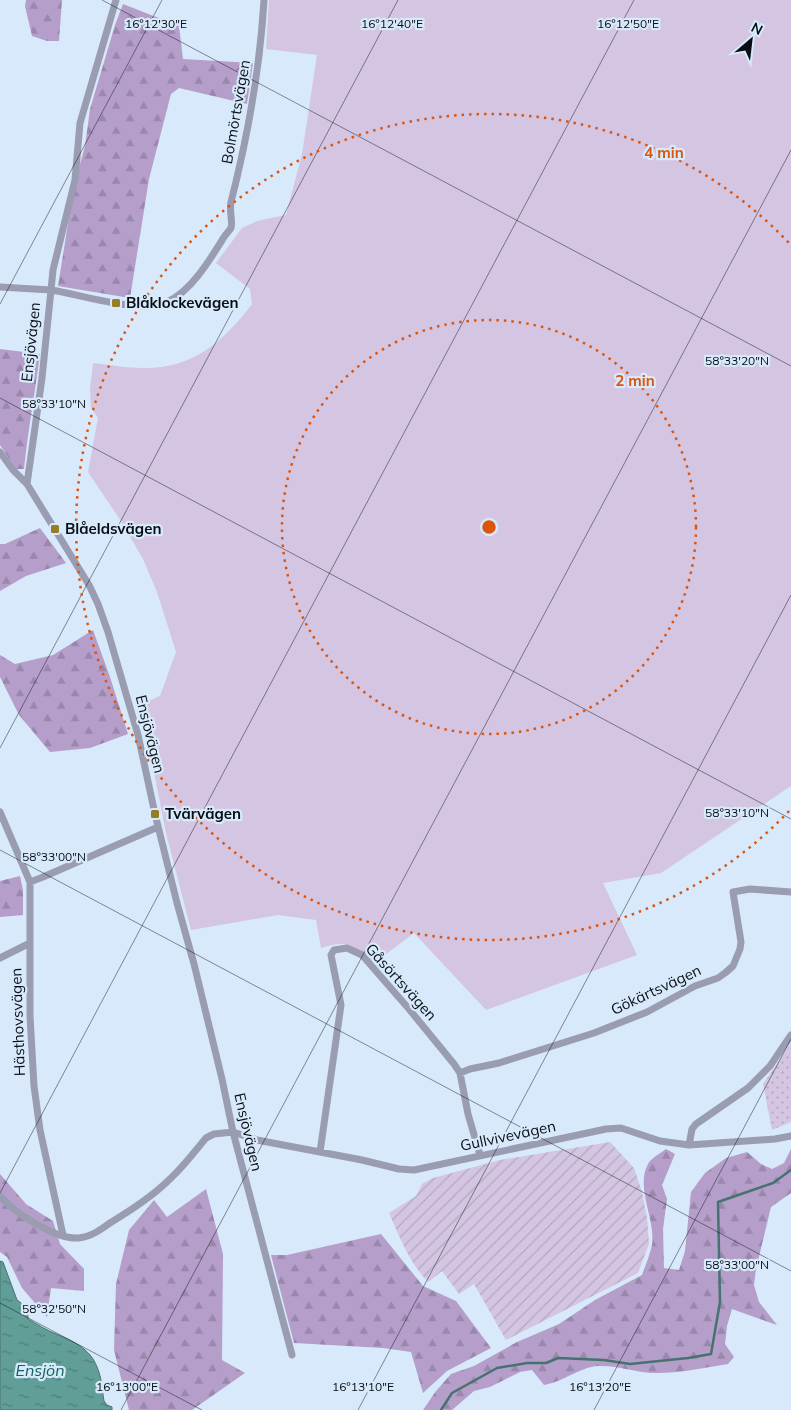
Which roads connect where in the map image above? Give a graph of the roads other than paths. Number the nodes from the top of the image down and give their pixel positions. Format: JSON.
{"nodes":[{"id":1,"x":116,"y":0,"type":"edge"},
{"id":2,"x":264,"y":0,"type":"edge"},
{"id":3,"x":232,"y":227,"type":"joint"},
{"id":4,"x":0,"y":287,"type":"edge"},
{"id":5,"x":51,"y":290,"type":"junction"},
{"id":6,"x":0,"y":452,"type":"edge"},
{"id":7,"x":27,"y":484,"type":"junction"},
{"id":8,"x":0,"y":812,"type":"edge"},
{"id":9,"x":158,"y":827,"type":"junction"},
{"id":10,"x":30,"y":882,"type":"junction"},
{"id":11,"x":791,"y":892,"type":"edge"},
{"id":12,"x":30,"y":943,"type":"junction"},
{"id":13,"x":0,"y":958,"type":"edge"},
{"id":14,"x":791,"y":1035,"type":"edge"},
{"id":15,"x":460,"y":1073,"type":"junction"},
{"id":16,"x":233,"y":1132,"type":"junction"},
{"id":17,"x":791,"y":1136,"type":"edge"},
{"id":18,"x":689,"y":1145,"type":"junction"},
{"id":19,"x":320,"y":1152,"type":"junction"},
{"id":20,"x":480,"y":1155,"type":"junction"},
{"id":21,"x":0,"y":1196,"type":"edge"},
{"id":22,"x":63,"y":1235,"type":"junction"},
{"id":23,"x":292,"y":1355,"type":"dead end"}],
"edges":[{"from":1,"to":5,"type":"street"},
{"from":2,"to":3,"type":"street","name":"Bolmörtsvägen"},
{"from":3,"to":5,"type":"street","name":"Ensjövägen"},
{"from":4,"to":5,"type":"street"},
{"from":5,"to":7,"type":"street","name":"Ensjövägen"},
{"from":6,"to":7,"type":"street"},
{"from":7,"to":9,"type":"street","name":"Ensjövägen"},
{"from":8,"to":10,"type":"street","name":"Hästhovsvägen"},
{"from":9,"to":10,"type":"street"},
{"from":9,"to":16,"type":"street","name":"Ensjövägen"},
{"from":10,"to":12,"type":"street","name":"Hästhovsvägen"},
{"from":11,"to":15,"type":"street","name":"Gökärtsvägen"},
{"from":12,"to":13,"type":"street"},
{"from":12,"to":22,"type":"street","name":"Hästhovsvägen"},
{"from":14,"to":18,"type":"street"},
{"from":15,"to":19,"type":"street","name":"Gåsörtsvägen"},
{"from":15,"to":20,"type":"street","name":"Gåsörtsvägen"},
{"from":16,"to":19,"type":"street","name":"Gullvivevägen"},
{"from":16,"to":22,"type":"street"},
{"from":16,"to":23,"type":"street","name":"Ensjövägen"},
{"from":17,"to":18,"type":"street","name":"Gullvivevägen"},
{"from":18,"to":20,"type":"street","name":"Gullvivevägen"},
{"from":19,"to":20,"type":"street","name":"Gullvivevägen"},
{"from":21,"to":22,"type":"street"}]}
